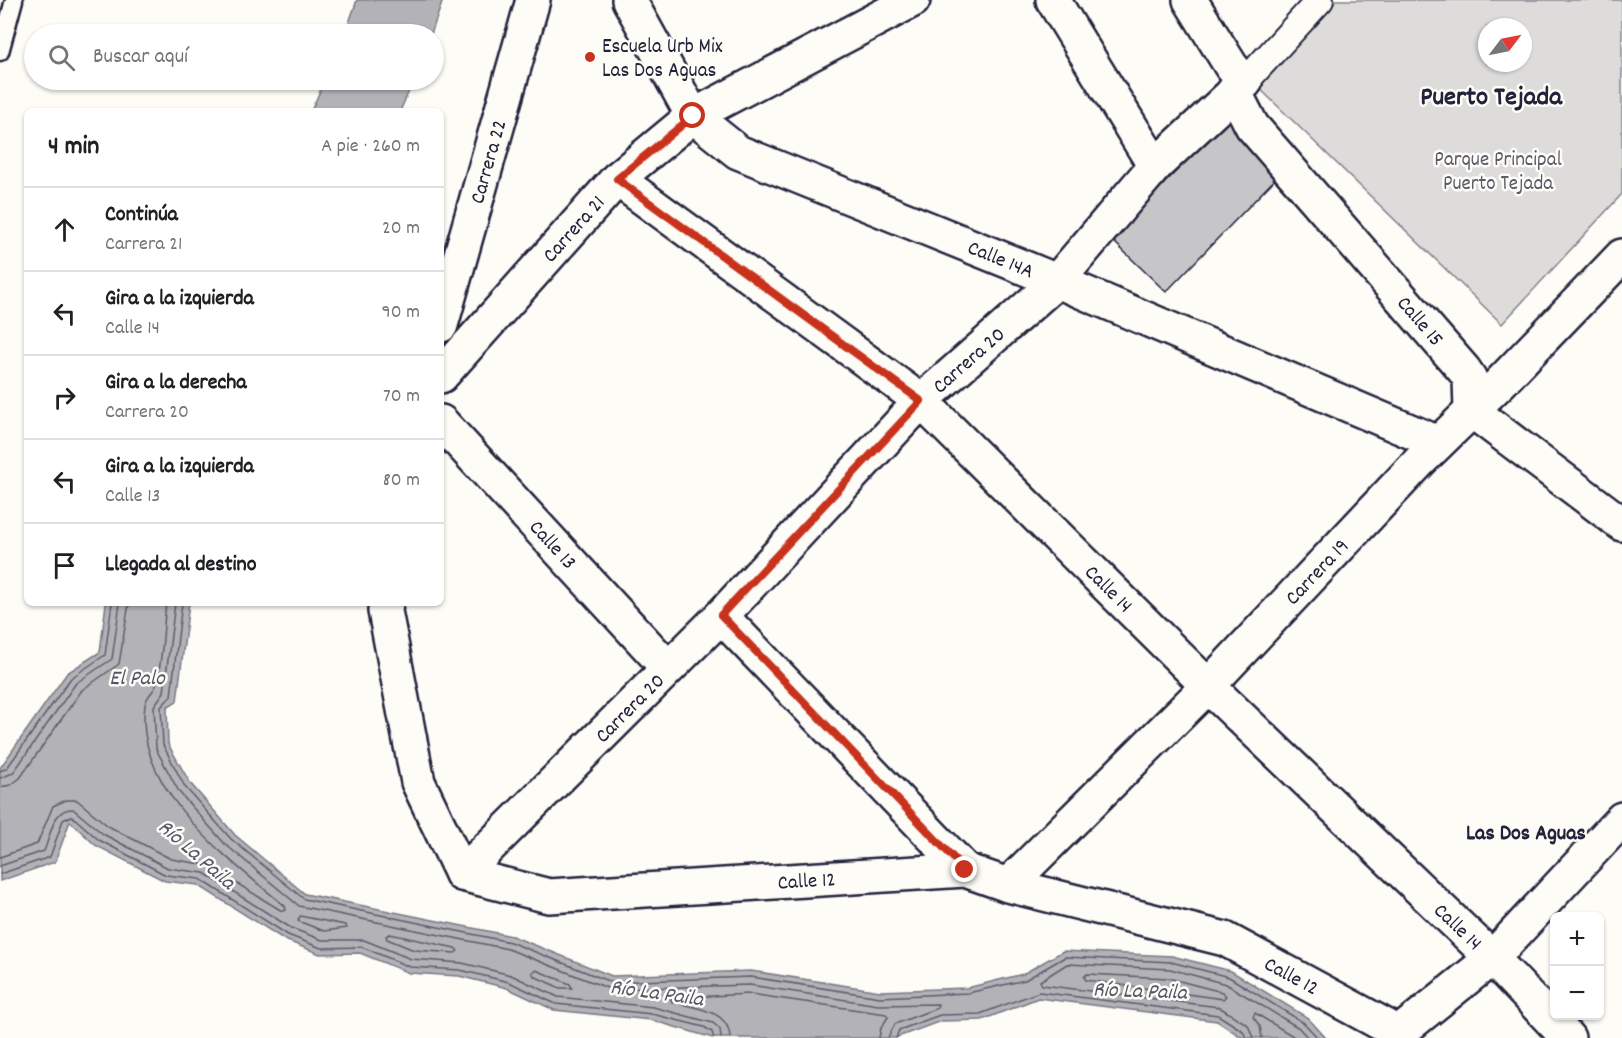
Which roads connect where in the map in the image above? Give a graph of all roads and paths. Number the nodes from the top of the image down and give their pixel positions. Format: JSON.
{"nodes":[{"id":1,"x":14,"y":0,"type":"edge"},
{"id":2,"x":532,"y":0,"type":"edge"},
{"id":3,"x":629,"y":0,"type":"edge"},
{"id":4,"x":913,"y":0,"type":"edge"},
{"id":5,"x":1053,"y":0,"type":"edge"},
{"id":6,"x":1190,"y":0,"type":"edge"},
{"id":7,"x":1320,"y":0,"type":"edge"},
{"id":8,"x":0,"y":52,"type":"edge"},
{"id":9,"x":1239,"y":87,"type":"junction"},
{"id":10,"x":693,"y":116,"type":"junction"},
{"id":11,"x":1155,"y":166,"type":"junction"},
{"id":12,"x":617,"y":179,"type":"junction"},
{"id":13,"x":1622,"y":256,"type":"edge"},
{"id":14,"x":1057,"y":281,"type":"junction"},
{"id":15,"x":444,"y":314,"type":"edge"},
{"id":16,"x":444,"y":373,"type":"edge"},
{"id":17,"x":921,"y":401,"type":"junction"},
{"id":18,"x":1472,"y":410,"type":"junction"},
{"id":19,"x":444,"y":425,"type":"edge"},
{"id":20,"x":1438,"y":443,"type":"junction"},
{"id":21,"x":1622,"y":524,"type":"edge"},
{"id":22,"x":386,"y":606,"type":"edge"},
{"id":23,"x":721,"y":615,"type":"junction"},
{"id":24,"x":667,"y":667,"type":"junction"},
{"id":25,"x":1208,"y":686,"type":"junction"},
{"id":26,"x":1622,"y":819,"type":"edge"},
{"id":27,"x":965,"y":870,"type":"junction"},
{"id":28,"x":462,"y":874,"type":"junction"},
{"id":29,"x":1008,"y":885,"type":"junction"},
{"id":30,"x":1492,"y":958,"type":"junction"},
{"id":31,"x":1400,"y":1035,"type":"edge"},
{"id":32,"x":1568,"y":1038,"type":"edge"}],
"edges":[{"from":1,"to":8,"type":"lane"},
{"from":2,"to":15,"type":"street","name":"Carrera 22"},
{"from":3,"to":10,"type":"street","name":"Calle 14A"},
{"from":4,"to":10,"type":"street","name":"Carrera 21"},
{"from":5,"to":11,"type":"street"},
{"from":6,"to":9,"type":"street","name":"Calle 15"},
{"from":7,"to":9,"type":"street","name":"Carrera 20"},
{"from":9,"to":11,"type":"street","name":"Carrera 20"},
{"from":9,"to":18,"type":"street","name":"Calle 15"},
{"from":10,"to":12,"type":"street","name":"Carrera 21"},
{"from":10,"to":14,"type":"street","name":"Calle 14A"},
{"from":11,"to":14,"type":"street","name":"Carrera 20"},
{"from":12,"to":16,"type":"street","name":"Carrera 21"},
{"from":12,"to":17,"type":"street","name":"Calle 14"},
{"from":13,"to":18,"type":"street","name":"Carrera 19"},
{"from":14,"to":17,"type":"street","name":"Carrera 20"},
{"from":14,"to":20,"type":"street","name":"Calle 14A"},
{"from":17,"to":23,"type":"street","name":"Carrera 20"},
{"from":17,"to":25,"type":"street","name":"Calle 14"},
{"from":18,"to":20,"type":"street","name":"Carrera 19"},
{"from":18,"to":21,"type":"street"},
{"from":19,"to":24,"type":"street","name":"Calle 13"},
{"from":20,"to":25,"type":"street","name":"Carrera 19"},
{"from":22,"to":28,"type":"street"},
{"from":23,"to":24,"type":"street","name":"Carrera 20"},
{"from":23,"to":27,"type":"street"},
{"from":24,"to":28,"type":"street","name":"Carrera 20"},
{"from":25,"to":29,"type":"street","name":"Carrera 19"},
{"from":25,"to":30,"type":"street","name":"Calle 14"},
{"from":26,"to":30,"type":"street"},
{"from":27,"to":28,"type":"street","name":"Calle 12"},
{"from":27,"to":29,"type":"street","name":"Calle 12"},
{"from":29,"to":31,"type":"street","name":"Calle 12"},
{"from":30,"to":31,"type":"street"},
{"from":30,"to":32,"type":"street","name":"Calle 14"}]}
